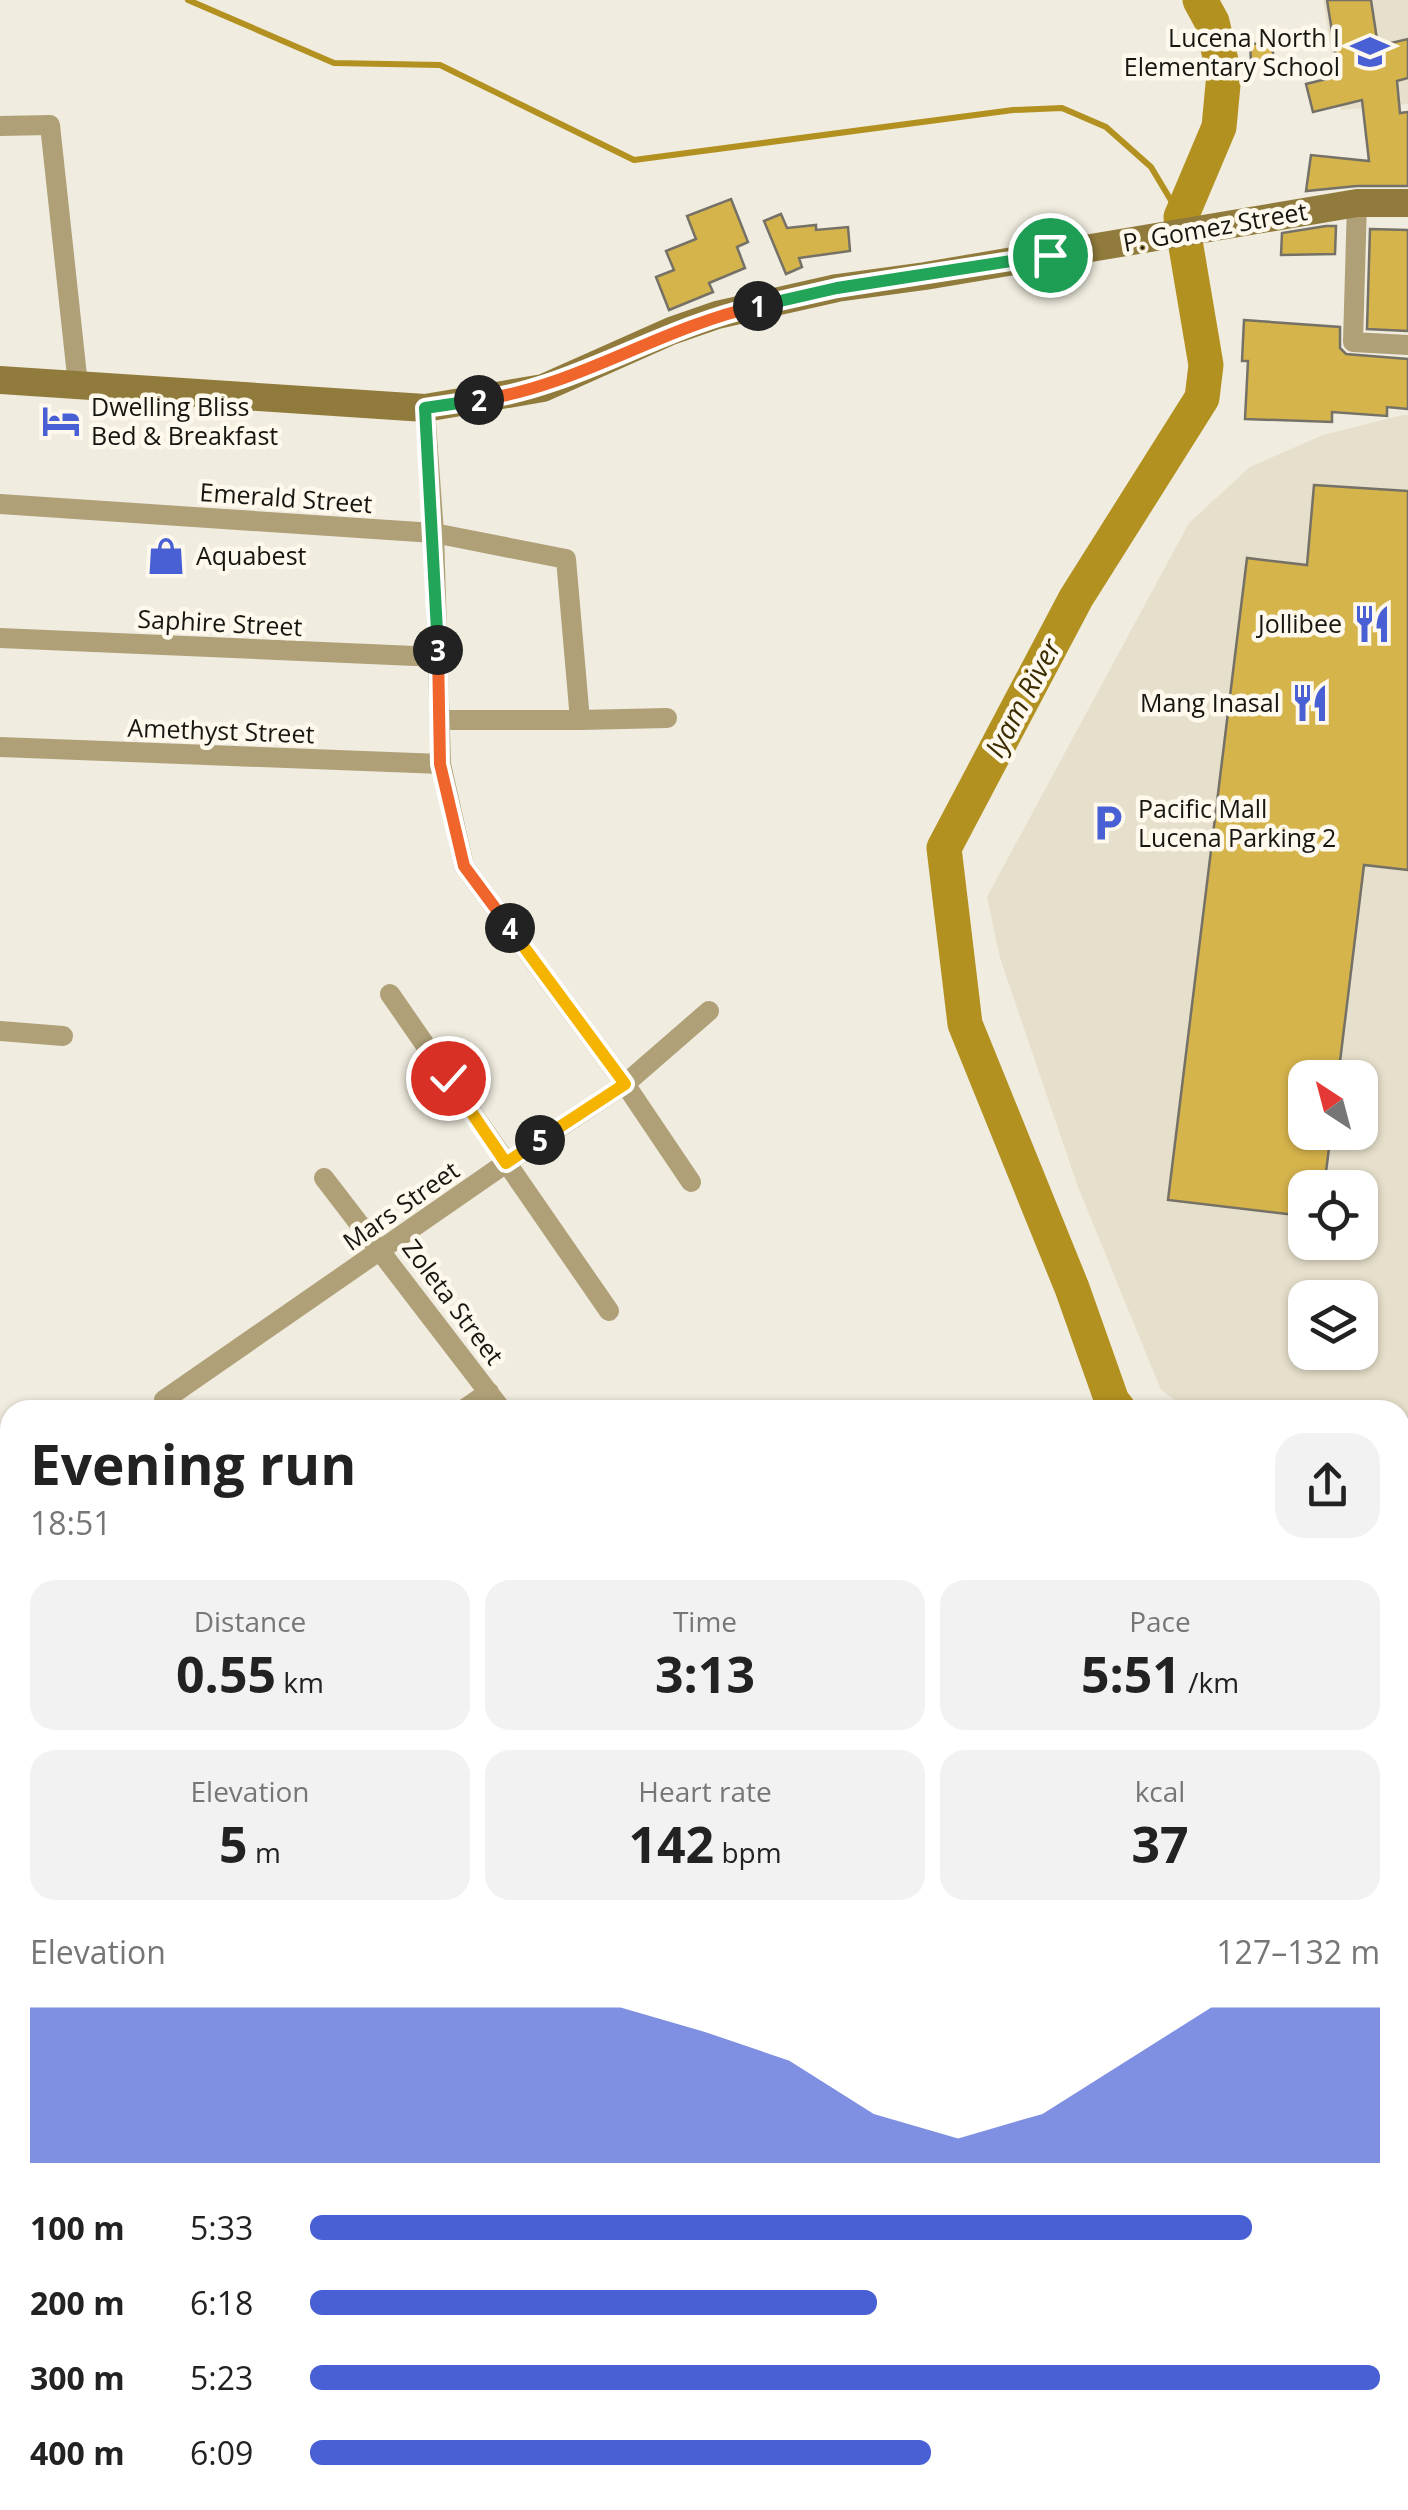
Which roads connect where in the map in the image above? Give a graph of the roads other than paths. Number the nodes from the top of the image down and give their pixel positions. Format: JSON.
{"nodes":[{"id":1,"x":0,"y":126,"type":"edge"},
{"id":2,"x":1357,"y":202,"type":"junction"},
{"id":3,"x":1408,"y":203,"type":"edge"},
{"id":4,"x":1408,"y":345,"type":"edge"},
{"id":5,"x":0,"y":380,"type":"edge"},
{"id":6,"x":78,"y":384,"type":"junction"},
{"id":7,"x":425,"y":408,"type":"junction"},
{"id":8,"x":0,"y":504,"type":"edge"},
{"id":9,"x":434,"y":533,"type":"junction"},
{"id":10,"x":0,"y":638,"type":"edge"},
{"id":11,"x":438,"y":657,"type":"junction"},
{"id":12,"x":667,"y":718,"type":"dead end"},
{"id":13,"x":440,"y":720,"type":"junction"},
{"id":14,"x":580,"y":720,"type":"junction"},
{"id":15,"x":0,"y":748,"type":"edge"},
{"id":16,"x":440,"y":764,"type":"junction"},
{"id":17,"x":390,"y":994,"type":"dead end"},
{"id":18,"x":709,"y":1011,"type":"dead end"},
{"id":19,"x":0,"y":1031,"type":"edge"},
{"id":20,"x":63,"y":1036,"type":"dead end"},
{"id":21,"x":625,"y":1084,"type":"junction"},
{"id":22,"x":506,"y":1163,"type":"junction"},
{"id":23,"x":324,"y":1178,"type":"dead end"},
{"id":24,"x":691,"y":1182,"type":"dead end"},
{"id":25,"x":383,"y":1251,"type":"junction"},
{"id":26,"x":609,"y":1311,"type":"dead end"},
{"id":27,"x":489,"y":1392,"type":"junction"},
{"id":28,"x":175,"y":1400,"type":"edge"},
{"id":29,"x":477,"y":1400,"type":"edge"},
{"id":30,"x":495,"y":1400,"type":"edge"}],
"edges":[{"from":1,"to":6,"type":"street"},
{"from":2,"to":3,"type":"main road","name":"P. Gomez Street"},
{"from":2,"to":4,"type":"street"},
{"from":2,"to":7,"type":"main road","name":"P. Gomez Street"},
{"from":5,"to":6,"type":"main road","name":"P. Gomez Street"},
{"from":6,"to":7,"type":"main road","name":"P. Gomez Street"},
{"from":7,"to":9,"type":"street"},
{"from":8,"to":9,"type":"street","name":"Emerald Street"},
{"from":9,"to":11,"type":"street"},
{"from":9,"to":14,"type":"street","name":"Emerald Street"},
{"from":10,"to":11,"type":"street","name":"Saphire Street"},
{"from":11,"to":13,"type":"street"},
{"from":12,"to":14,"type":"street"},
{"from":13,"to":14,"type":"street"},
{"from":13,"to":16,"type":"street"},
{"from":15,"to":16,"type":"street","name":"Amethyst Street"},
{"from":16,"to":21,"type":"street"},
{"from":17,"to":22,"type":"street"},
{"from":18,"to":21,"type":"street","name":"Mars Street"},
{"from":19,"to":20,"type":"street"},
{"from":21,"to":22,"type":"street","name":"Mars Street"},
{"from":21,"to":24,"type":"street"},
{"from":22,"to":25,"type":"street","name":"Mars Street"},
{"from":22,"to":26,"type":"street"},
{"from":23,"to":25,"type":"street","name":"Zoleta Street"},
{"from":25,"to":27,"type":"street","name":"Zoleta Street"},
{"from":25,"to":28,"type":"street","name":"Mars Street"},
{"from":27,"to":29,"type":"street"},
{"from":27,"to":30,"type":"street","name":"Zoleta Street"}]}
